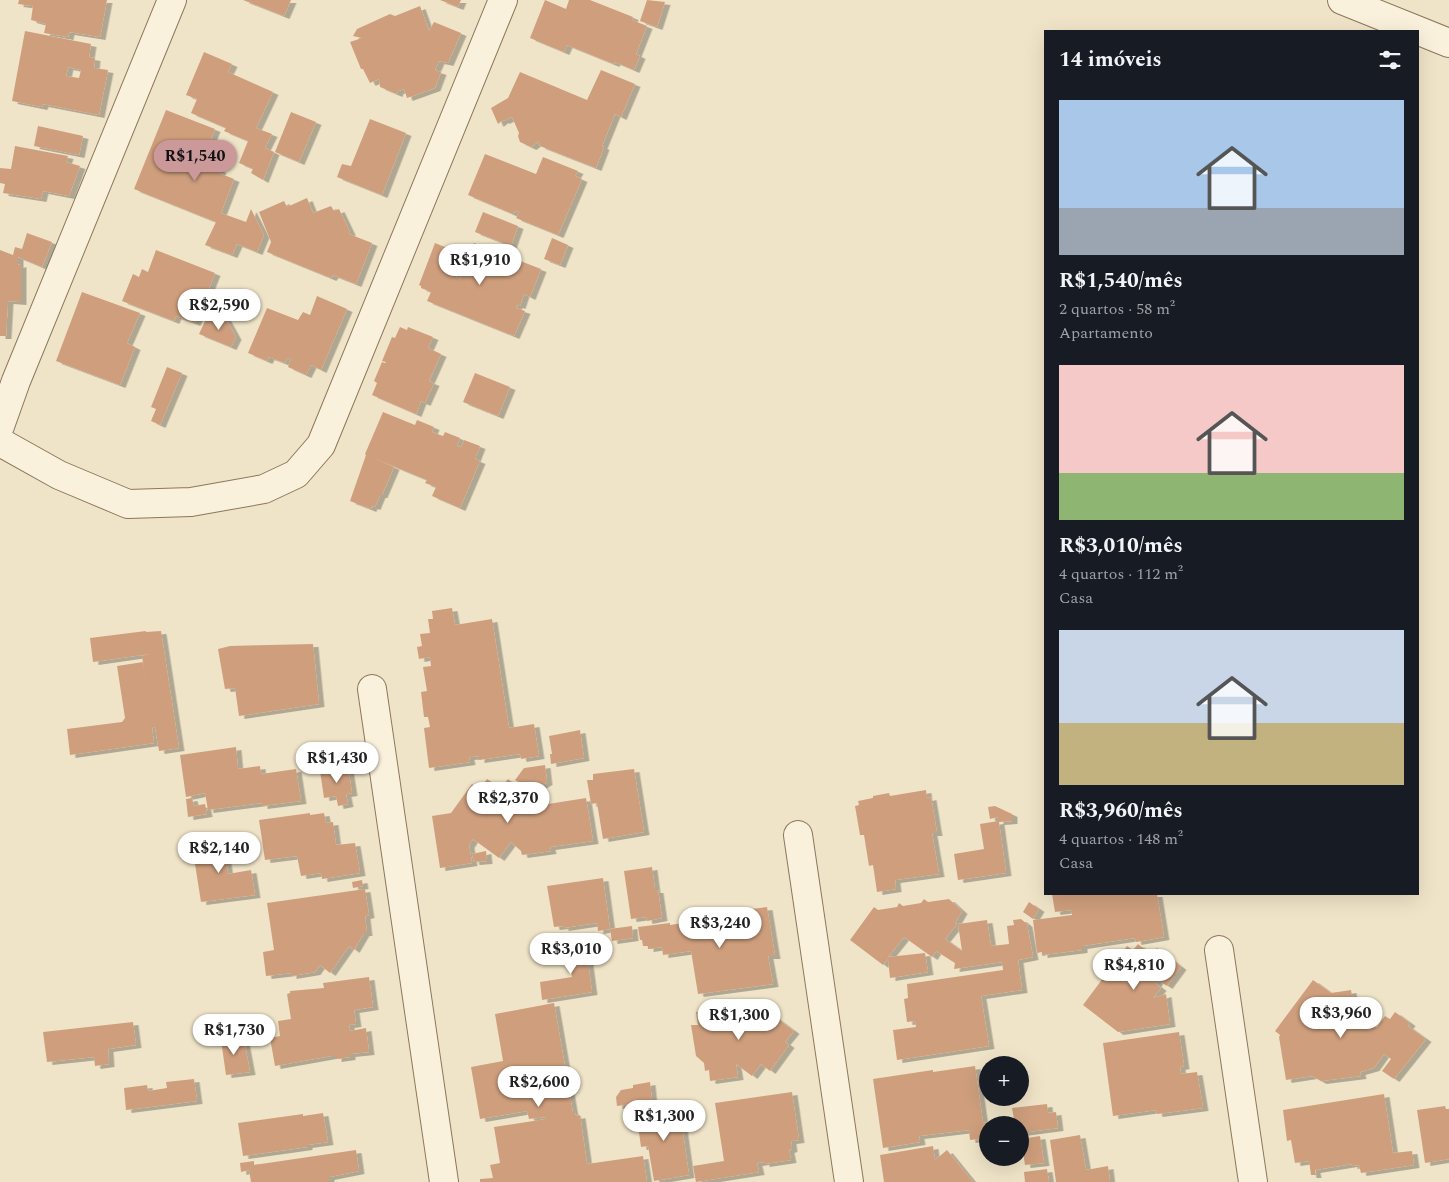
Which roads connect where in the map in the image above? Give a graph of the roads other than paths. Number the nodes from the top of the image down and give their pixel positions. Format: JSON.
{"nodes":[{"id":1,"x":172,"y":0,"type":"edge"},
{"id":2,"x":503,"y":0,"type":"edge"},
{"id":3,"x":1342,"y":0,"type":"edge"},
{"id":4,"x":1417,"y":30,"type":"edge"},
{"id":5,"x":1419,"y":31,"type":"edge"},
{"id":6,"x":1449,"y":43,"type":"edge"},
{"id":7,"x":0,"y":426,"type":"edge"},
{"id":8,"x":0,"y":442,"type":"edge"},
{"id":9,"x":372,"y":689,"type":"dead end"},
{"id":10,"x":798,"y":835,"type":"dead end"},
{"id":11,"x":1219,"y":950,"type":"dead end"},
{"id":12,"x":444,"y":1182,"type":"edge"},
{"id":13,"x":849,"y":1182,"type":"edge"},
{"id":14,"x":1253,"y":1182,"type":"edge"}],
"edges":[{"from":1,"to":7,"type":"street"},
{"from":2,"to":8,"type":"street"},
{"from":3,"to":4,"type":"street"},
{"from":5,"to":6,"type":"street"},
{"from":9,"to":12,"type":"street"},
{"from":10,"to":13,"type":"street"},
{"from":11,"to":14,"type":"street"}]}
